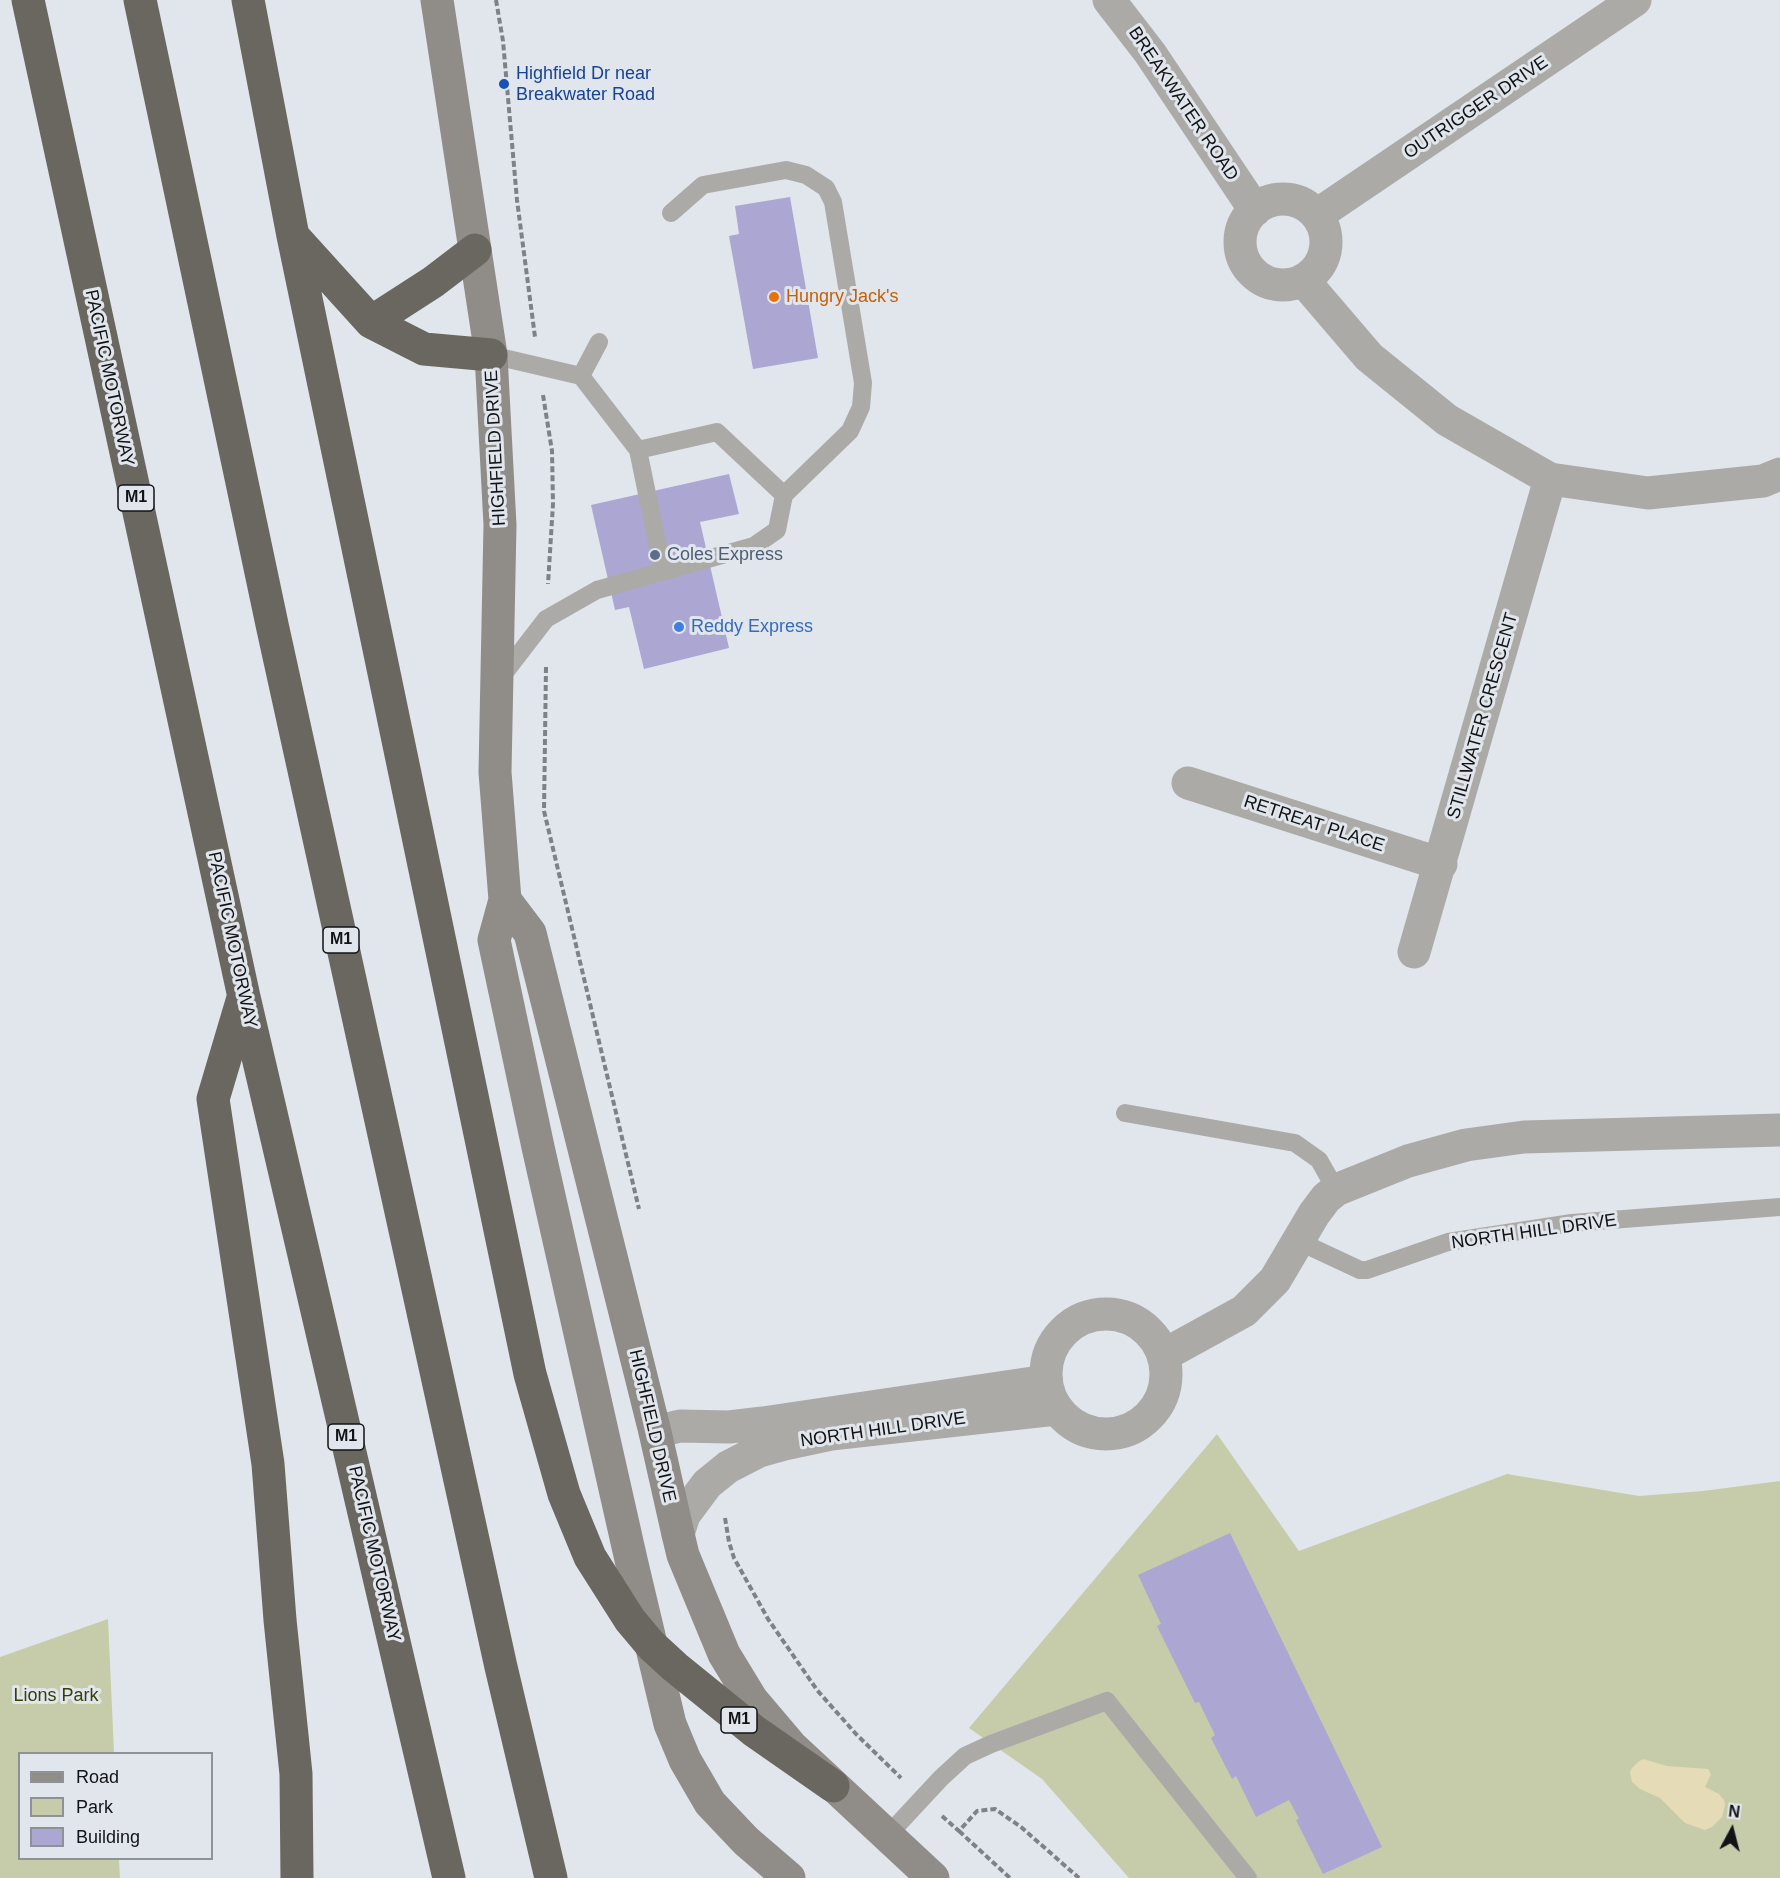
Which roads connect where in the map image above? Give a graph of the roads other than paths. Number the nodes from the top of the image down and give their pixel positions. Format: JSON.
{"nodes":[{"id":1,"x":28,"y":0,"type":"edge"},
{"id":2,"x":140,"y":0,"type":"edge"},
{"id":3,"x":248,"y":0,"type":"edge"},
{"id":4,"x":437,"y":0,"type":"edge"},
{"id":5,"x":1109,"y":0,"type":"edge"},
{"id":6,"x":1635,"y":0,"type":"edge"},
{"id":7,"x":1255,"y":210,"type":"junction"},
{"id":8,"x":670,"y":213,"type":"dead end"},
{"id":9,"x":1317,"y":215,"type":"junction"},
{"id":10,"x":293,"y":236,"type":"junction"},
{"id":11,"x":475,"y":250,"type":"junction"},
{"id":12,"x":1304,"y":281,"type":"junction"},
{"id":13,"x":371,"y":322,"type":"junction"},
{"id":14,"x":599,"y":342,"type":"dead end"},
{"id":15,"x":491,"y":355,"type":"junction"},
{"id":16,"x":581,"y":375,"type":"junction"},
{"id":17,"x":638,"y":450,"type":"junction"},
{"id":18,"x":1780,"y":474,"type":"edge"},
{"id":19,"x":1550,"y":479,"type":"junction"},
{"id":20,"x":784,"y":495,"type":"junction"},
{"id":21,"x":663,"y":571,"type":"junction"},
{"id":22,"x":498,"y":681,"type":"junction"},
{"id":23,"x":1188,"y":783,"type":"dead end"},
{"id":24,"x":1441,"y":864,"type":"junction"},
{"id":25,"x":505,"y":900,"type":"junction"},
{"id":26,"x":1414,"y":952,"type":"dead end"},
{"id":27,"x":244,"y":997,"type":"junction"},
{"id":28,"x":1125,"y":1113,"type":"dead end"},
{"id":29,"x":1780,"y":1130,"type":"edge"},
{"id":30,"x":1336,"y":1190,"type":"junction"},
{"id":31,"x":1780,"y":1207,"type":"edge"},
{"id":32,"x":1298,"y":1241,"type":"junction"},
{"id":33,"x":1164,"y":1355,"type":"junction"},
{"id":34,"x":1051,"y":1395,"type":"junction"},
{"id":35,"x":655,"y":1432,"type":"junction"},
{"id":36,"x":617,"y":1495,"type":"junction"},
{"id":37,"x":678,"y":1534,"type":"junction"},
{"id":38,"x":651,"y":1645,"type":"junction"},
{"id":39,"x":833,"y":1786,"type":"junction"},
{"id":40,"x":888,"y":1835,"type":"junction"},
{"id":41,"x":297,"y":1878,"type":"edge"},
{"id":42,"x":449,"y":1878,"type":"edge"},
{"id":43,"x":551,"y":1878,"type":"edge"},
{"id":44,"x":789,"y":1878,"type":"edge"},
{"id":45,"x":933,"y":1878,"type":"edge"},
{"id":46,"x":1248,"y":1878,"type":"edge"}],
"edges":[{"from":1,"to":27,"type":"highway","name":"PACIFIC MOTORWAY","number":"M1"},
{"from":2,"to":43,"type":"highway","number":"M1"},
{"from":3,"to":10,"type":"highway","number":"M1"},
{"from":4,"to":11,"type":"street","name":"HIGHFIELD DRIVE"},
{"from":5,"to":7,"type":"street","name":"BREAKWATER ROAD"},
{"from":6,"to":9,"type":"street","name":"OUTRIGGER DRIVE"},
{"from":7,"to":9,"type":"street"},
{"from":7,"to":12,"type":"street"},
{"from":8,"to":20,"type":"lane"},
{"from":9,"to":12,"type":"street"},
{"from":10,"to":13,"type":"highway"},
{"from":10,"to":38,"type":"highway","number":"M1"},
{"from":11,"to":13,"type":"highway"},
{"from":11,"to":15,"type":"street","name":"HIGHFIELD DRIVE"},
{"from":12,"to":19,"type":"street"},
{"from":13,"to":15,"type":"highway"},
{"from":14,"to":16,"type":"lane"},
{"from":15,"to":16,"type":"lane"},
{"from":15,"to":22,"type":"street","name":"HIGHFIELD DRIVE"},
{"from":16,"to":17,"type":"lane"},
{"from":17,"to":20,"type":"lane"},
{"from":17,"to":21,"type":"lane"},
{"from":18,"to":19,"type":"street"},
{"from":19,"to":24,"type":"street","name":"STILLWATER CRESCENT"},
{"from":20,"to":21,"type":"lane"},
{"from":21,"to":22,"type":"lane"},
{"from":22,"to":25,"type":"street","name":"HIGHFIELD DRIVE"},
{"from":23,"to":24,"type":"street","name":"RETREAT PLACE"},
{"from":24,"to":26,"type":"street","name":"STILLWATER CRESCENT"},
{"from":25,"to":35,"type":"street","name":"HIGHFIELD DRIVE"},
{"from":25,"to":36,"type":"street","name":"HIGHFIELD DRIVE"},
{"from":27,"to":41,"type":"highway","number":"M1"},
{"from":27,"to":42,"type":"highway","name":"PACIFIC MOTORWAY","number":"M1"},
{"from":28,"to":30,"type":"lane"},
{"from":29,"to":30,"type":"street"},
{"from":30,"to":32,"type":"street"},
{"from":31,"to":32,"type":"lane","name":"NORTH HILL DRIVE"},
{"from":32,"to":33,"type":"street"},
{"from":33,"to":34,"type":"street"},
{"from":33,"to":34,"type":"street"},
{"from":34,"to":35,"type":"street","name":"NORTH HILL DRIVE"},
{"from":34,"to":37,"type":"street","name":"NORTH HILL DRIVE"},
{"from":35,"to":36,"type":"street"},
{"from":35,"to":37,"type":"street","name":"HIGHFIELD DRIVE"},
{"from":36,"to":38,"type":"street","name":"HIGHFIELD DRIVE"},
{"from":37,"to":39,"type":"street","name":"HIGHFIELD DRIVE"},
{"from":38,"to":39,"type":"highway","number":"M1"},
{"from":38,"to":44,"type":"street","name":"HIGHFIELD DRIVE"},
{"from":39,"to":40,"type":"street","name":"HIGHFIELD DRIVE","number":"M1"},
{"from":40,"to":45,"type":"street","name":"HIGHFIELD DRIVE","number":"M1"},
{"from":40,"to":46,"type":"lane"}]}
